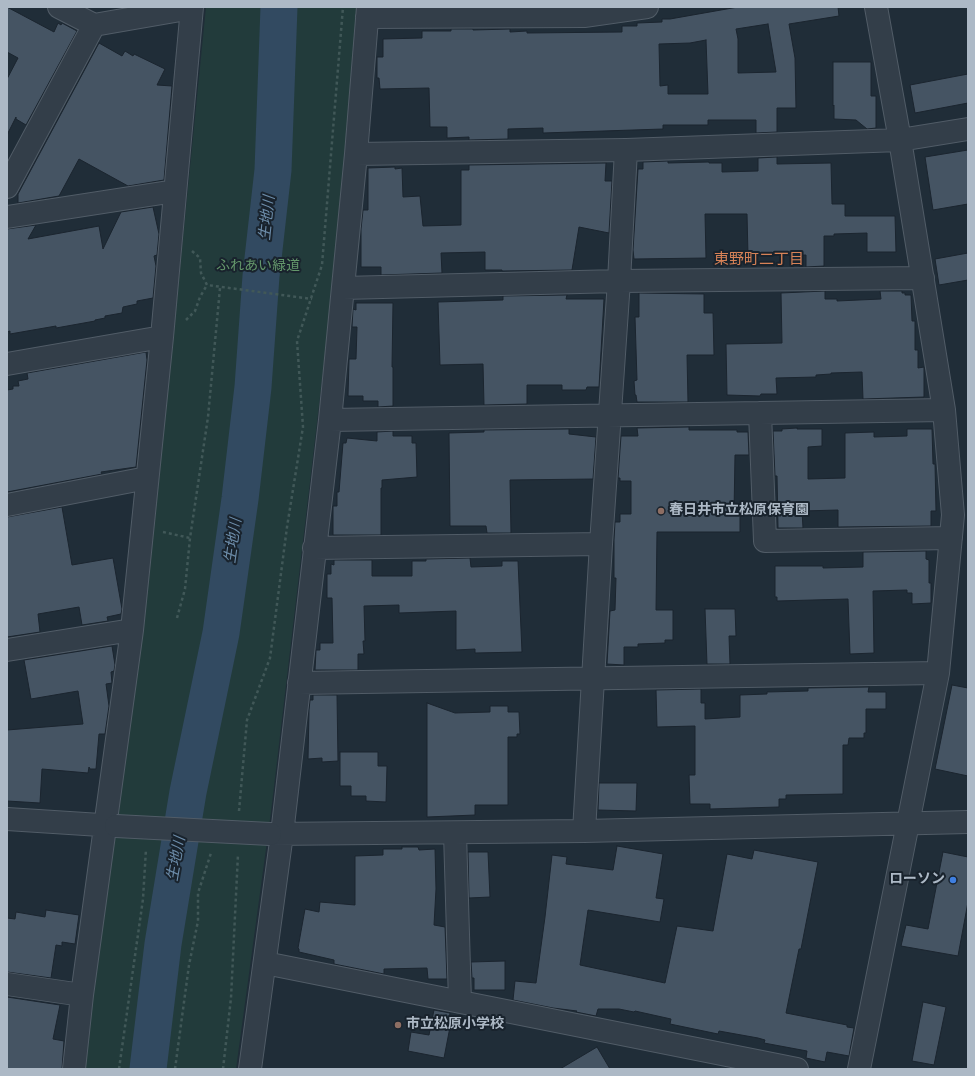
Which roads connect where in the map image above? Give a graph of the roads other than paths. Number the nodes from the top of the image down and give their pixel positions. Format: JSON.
{"nodes":[{"id":1,"x":59,"y":7,"type":"edge"},
{"id":2,"x":647,"y":7,"type":"edge"},
{"id":3,"x":876,"y":7,"type":"edge"},
{"id":4,"x":192,"y":8,"type":"edge"},
{"id":5,"x":367,"y":12,"type":"edge"},
{"id":6,"x":584,"y":12,"type":"edge"},
{"id":7,"x":94,"y":25,"type":"junction"},
{"id":8,"x":968,"y":129,"type":"edge"},
{"id":9,"x":900,"y":140,"type":"junction"},
{"id":10,"x":626,"y":150,"type":"junction"},
{"id":11,"x":356,"y":154,"type":"junction"},
{"id":12,"x":7,"y":186,"type":"edge"},
{"id":13,"x":175,"y":191,"type":"junction"},
{"id":14,"x":8,"y":217,"type":"edge"},
{"id":15,"x":923,"y":278,"type":"junction"},
{"id":16,"x":619,"y":281,"type":"junction"},
{"id":17,"x":343,"y":288,"type":"junction"},
{"id":18,"x":163,"y":329,"type":"junction"},
{"id":19,"x":7,"y":364,"type":"edge"},
{"id":20,"x":944,"y":410,"type":"junction"},
{"id":21,"x":760,"y":414,"type":"junction"},
{"id":22,"x":610,"y":416,"type":"junction"},
{"id":23,"x":330,"y":420,"type":"junction"},
{"id":24,"x":147,"y":478,"type":"junction"},
{"id":25,"x":7,"y":504,"type":"edge"},
{"id":26,"x":951,"y":538,"type":"junction"},
{"id":27,"x":601,"y":544,"type":"junction"},
{"id":28,"x":314,"y":548,"type":"junction"},
{"id":29,"x":132,"y":630,"type":"junction"},
{"id":30,"x":7,"y":650,"type":"edge"},
{"id":31,"x":938,"y":673,"type":"junction"},
{"id":32,"x":593,"y":678,"type":"junction"},
{"id":33,"x":299,"y":683,"type":"junction"},
{"id":34,"x":7,"y":819,"type":"edge"},
{"id":35,"x":968,"y":822,"type":"edge"},
{"id":36,"x":909,"y":824,"type":"junction"},
{"id":37,"x":111,"y":826,"type":"junction"},
{"id":38,"x":584,"y":831,"type":"junction"},
{"id":39,"x":455,"y":833,"type":"junction"},
{"id":40,"x":276,"y":834,"type":"junction"},
{"id":41,"x":265,"y":963,"type":"junction"},
{"id":42,"x":7,"y":984,"type":"edge"},
{"id":43,"x":82,"y":995,"type":"junction"},
{"id":44,"x":460,"y":1002,"type":"junction"},
{"id":45,"x":74,"y":1069,"type":"edge"},
{"id":46,"x":250,"y":1069,"type":"edge"},
{"id":47,"x":797,"y":1069,"type":"edge"},
{"id":48,"x":859,"y":1069,"type":"edge"}],
"edges":[{"from":1,"to":7,"type":"street"},
{"from":2,"to":6,"type":"street"},
{"from":3,"to":9,"type":"street"},
{"from":4,"to":7,"type":"street"},
{"from":4,"to":13,"type":"street"},
{"from":5,"to":6,"type":"street"},
{"from":5,"to":11,"type":"street"},
{"from":7,"to":12,"type":"street"},
{"from":8,"to":9,"type":"street"},
{"from":9,"to":10,"type":"street"},
{"from":9,"to":15,"type":"street"},
{"from":10,"to":11,"type":"street"},
{"from":10,"to":16,"type":"street"},
{"from":11,"to":17,"type":"street"},
{"from":12,"to":14,"type":"street"},
{"from":13,"to":14,"type":"street"},
{"from":13,"to":18,"type":"street"},
{"from":15,"to":16,"type":"street"},
{"from":15,"to":20,"type":"street"},
{"from":16,"to":17,"type":"street"},
{"from":16,"to":22,"type":"street"},
{"from":17,"to":23,"type":"street"},
{"from":18,"to":19,"type":"street"},
{"from":18,"to":24,"type":"street"},
{"from":20,"to":21,"type":"street"},
{"from":20,"to":26,"type":"street"},
{"from":21,"to":22,"type":"street"},
{"from":21,"to":26,"type":"street"},
{"from":22,"to":23,"type":"street"},
{"from":22,"to":27,"type":"street"},
{"from":23,"to":28,"type":"street"},
{"from":24,"to":25,"type":"street"},
{"from":24,"to":29,"type":"street"},
{"from":26,"to":31,"type":"street"},
{"from":27,"to":28,"type":"street"},
{"from":27,"to":32,"type":"street"},
{"from":28,"to":33,"type":"street"},
{"from":29,"to":30,"type":"street"},
{"from":29,"to":37,"type":"street"},
{"from":31,"to":32,"type":"street"},
{"from":31,"to":36,"type":"street"},
{"from":32,"to":33,"type":"street"},
{"from":32,"to":38,"type":"street"},
{"from":33,"to":40,"type":"street"},
{"from":34,"to":37,"type":"street"},
{"from":35,"to":36,"type":"street"},
{"from":36,"to":38,"type":"street"},
{"from":36,"to":48,"type":"street"},
{"from":37,"to":40,"type":"street","bridge":true},
{"from":37,"to":43,"type":"street"},
{"from":38,"to":39,"type":"street"},
{"from":39,"to":40,"type":"street"},
{"from":39,"to":44,"type":"street"},
{"from":40,"to":41,"type":"street"},
{"from":41,"to":44,"type":"street"},
{"from":41,"to":46,"type":"street"},
{"from":42,"to":43,"type":"street"},
{"from":43,"to":45,"type":"street"},
{"from":44,"to":47,"type":"street"}]}
